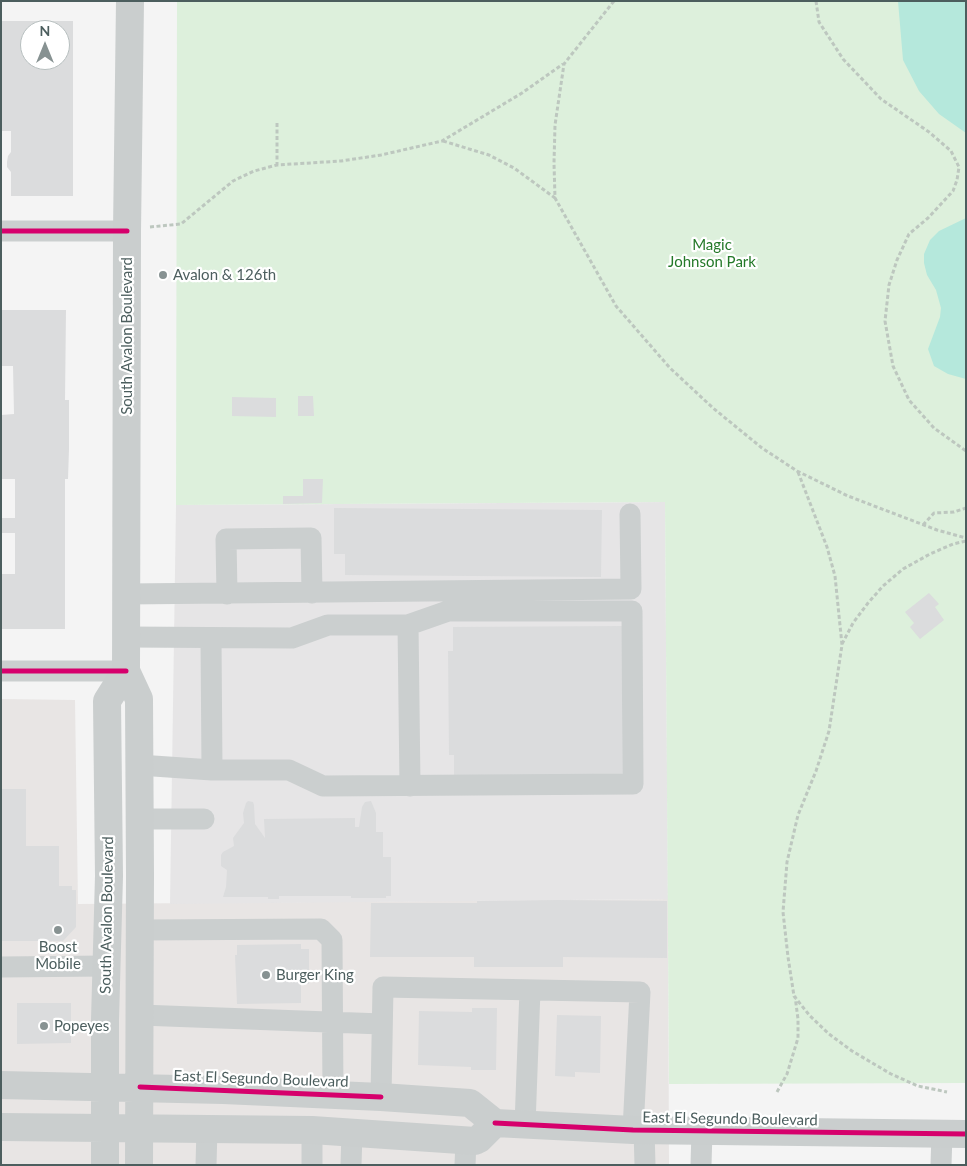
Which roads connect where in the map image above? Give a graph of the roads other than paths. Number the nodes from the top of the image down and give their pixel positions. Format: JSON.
{"nodes":[{"id":1,"x":130,"y":1,"type":"edge"},
{"id":2,"x":1,"y":231,"type":"edge"},
{"id":3,"x":127,"y":231,"type":"junction"},
{"id":4,"x":630,"y":514,"type":"dead end"},
{"id":5,"x":312,"y":592,"type":"junction"},
{"id":6,"x":126,"y":594,"type":"junction"},
{"id":7,"x":227,"y":594,"type":"junction"},
{"id":8,"x":408,"y":624,"type":"junction"},
{"id":9,"x":126,"y":638,"type":"junction"},
{"id":10,"x":211,"y":638,"type":"junction"},
{"id":11,"x":1,"y":671,"type":"edge"},
{"id":12,"x":126,"y":671,"type":"junction"},
{"id":13,"x":139,"y":765,"type":"junction"},
{"id":14,"x":212,"y":770,"type":"junction"},
{"id":15,"x":410,"y":786,"type":"junction"},
{"id":16,"x":140,"y":819,"type":"junction"},
{"id":17,"x":204,"y":819,"type":"dead end"},
{"id":18,"x":139,"y":930,"type":"junction"},
{"id":19,"x":106,"y":966,"type":"junction"},
{"id":20,"x":1,"y":968,"type":"edge"},
{"id":21,"x":530,"y":990,"type":"junction"},
{"id":22,"x":140,"y":1016,"type":"junction"},
{"id":23,"x":333,"y":1023,"type":"junction"},
{"id":24,"x":382,"y":1024,"type":"junction"},
{"id":25,"x":1,"y":1085,"type":"edge"},
{"id":26,"x":105,"y":1087,"type":"junction"},
{"id":27,"x":140,"y":1087,"type":"junction"},
{"id":28,"x":333,"y":1094,"type":"junction"},
{"id":29,"x":381,"y":1097,"type":"junction"},
{"id":30,"x":495,"y":1123,"type":"junction"},
{"id":31,"x":525,"y":1125,"type":"junction"},
{"id":32,"x":1,"y":1127,"type":"edge"},
{"id":33,"x":139,"y":1127,"type":"junction"},
{"id":34,"x":104,"y":1128,"type":"junction"},
{"id":35,"x":207,"y":1129,"type":"junction"},
{"id":36,"x":312,"y":1130,"type":"junction"},
{"id":37,"x":638,"y":1130,"type":"junction"},
{"id":38,"x":702,"y":1131,"type":"junction"},
{"id":39,"x":352,"y":1133,"type":"junction"},
{"id":40,"x":954,"y":1134,"type":"edge"},
{"id":41,"x":465,"y":1153,"type":"edge"},
{"id":42,"x":105,"y":1165,"type":"edge"},
{"id":43,"x":139,"y":1165,"type":"edge"},
{"id":44,"x":206,"y":1165,"type":"edge"},
{"id":45,"x":312,"y":1165,"type":"edge"},
{"id":46,"x":351,"y":1165,"type":"edge"},
{"id":47,"x":645,"y":1165,"type":"edge"},
{"id":48,"x":701,"y":1165,"type":"edge"},
{"id":49,"x":941,"y":1165,"type":"edge"}],
"edges":[{"from":1,"to":3,"type":"main road","name":"South Avalon Boulevard"},
{"from":2,"to":3,"type":"street"},
{"from":3,"to":6,"type":"main road","name":"South Avalon Boulevard"},
{"from":4,"to":5,"type":"street"},
{"from":5,"to":7,"type":"street"},
{"from":5,"to":7,"type":"street"},
{"from":6,"to":7,"type":"street"},
{"from":6,"to":9,"type":"main road","name":"South Avalon Boulevard"},
{"from":8,"to":10,"type":"street"},
{"from":8,"to":15,"type":"street"},
{"from":8,"to":15,"type":"street"},
{"from":9,"to":10,"type":"street"},
{"from":9,"to":12,"type":"main road","name":"South Avalon Boulevard"},
{"from":10,"to":14,"type":"street"},
{"from":11,"to":12,"type":"street"},
{"from":12,"to":13,"type":"main road","name":"South Avalon Boulevard"},
{"from":12,"to":19,"type":"main road","name":"South Avalon Boulevard"},
{"from":13,"to":14,"type":"street"},
{"from":13,"to":16,"type":"main road","name":"South Avalon Boulevard"},
{"from":14,"to":15,"type":"street"},
{"from":16,"to":17,"type":"street"},
{"from":16,"to":18,"type":"main road","name":"South Avalon Boulevard"},
{"from":18,"to":22,"type":"main road","name":"South Avalon Boulevard"},
{"from":18,"to":23,"type":"street"},
{"from":19,"to":20,"type":"street"},
{"from":19,"to":26,"type":"main road","name":"South Avalon Boulevard"},
{"from":21,"to":24,"type":"street"},
{"from":21,"to":31,"type":"street"},
{"from":21,"to":37,"type":"street"},
{"from":22,"to":23,"type":"street"},
{"from":22,"to":27,"type":"main road","name":"South Avalon Boulevard"},
{"from":23,"to":24,"type":"street"},
{"from":23,"to":28,"type":"street"},
{"from":24,"to":29,"type":"street"},
{"from":25,"to":26,"type":"main road","name":"East El Segundo Boulevard"},
{"from":26,"to":27,"type":"main road","name":"East El Segundo Boulevard"},
{"from":26,"to":34,"type":"main road","name":"South Avalon Boulevard"},
{"from":27,"to":28,"type":"main road","name":"East El Segundo Boulevard"},
{"from":27,"to":33,"type":"main road","name":"South Avalon Boulevard"},
{"from":28,"to":29,"type":"main road","name":"East El Segundo Boulevard"},
{"from":29,"to":30,"type":"main road","name":"East El Segundo Boulevard"},
{"from":30,"to":31,"type":"main road","name":"East El Segundo Boulevard"},
{"from":30,"to":41,"type":"main road"},
{"from":31,"to":37,"type":"main road","name":"East El Segundo Boulevard"},
{"from":32,"to":34,"type":"main road"},
{"from":33,"to":34,"type":"main road"},
{"from":33,"to":35,"type":"main road"},
{"from":33,"to":43,"type":"main road","name":"South Avalon Boulevard"},
{"from":34,"to":42,"type":"main road","name":"South Avalon Boulevard"},
{"from":35,"to":36,"type":"main road"},
{"from":35,"to":44,"type":"street"},
{"from":36,"to":39,"type":"main road"},
{"from":36,"to":45,"type":"street"},
{"from":37,"to":38,"type":"main road","name":"East El Segundo Boulevard"},
{"from":37,"to":47,"type":"street"},
{"from":38,"to":40,"type":"main road","name":"East El Segundo Boulevard"},
{"from":38,"to":48,"type":"street"},
{"from":39,"to":41,"type":"main road"},
{"from":39,"to":46,"type":"street"},
{"from":40,"to":49,"type":"street"}]}
